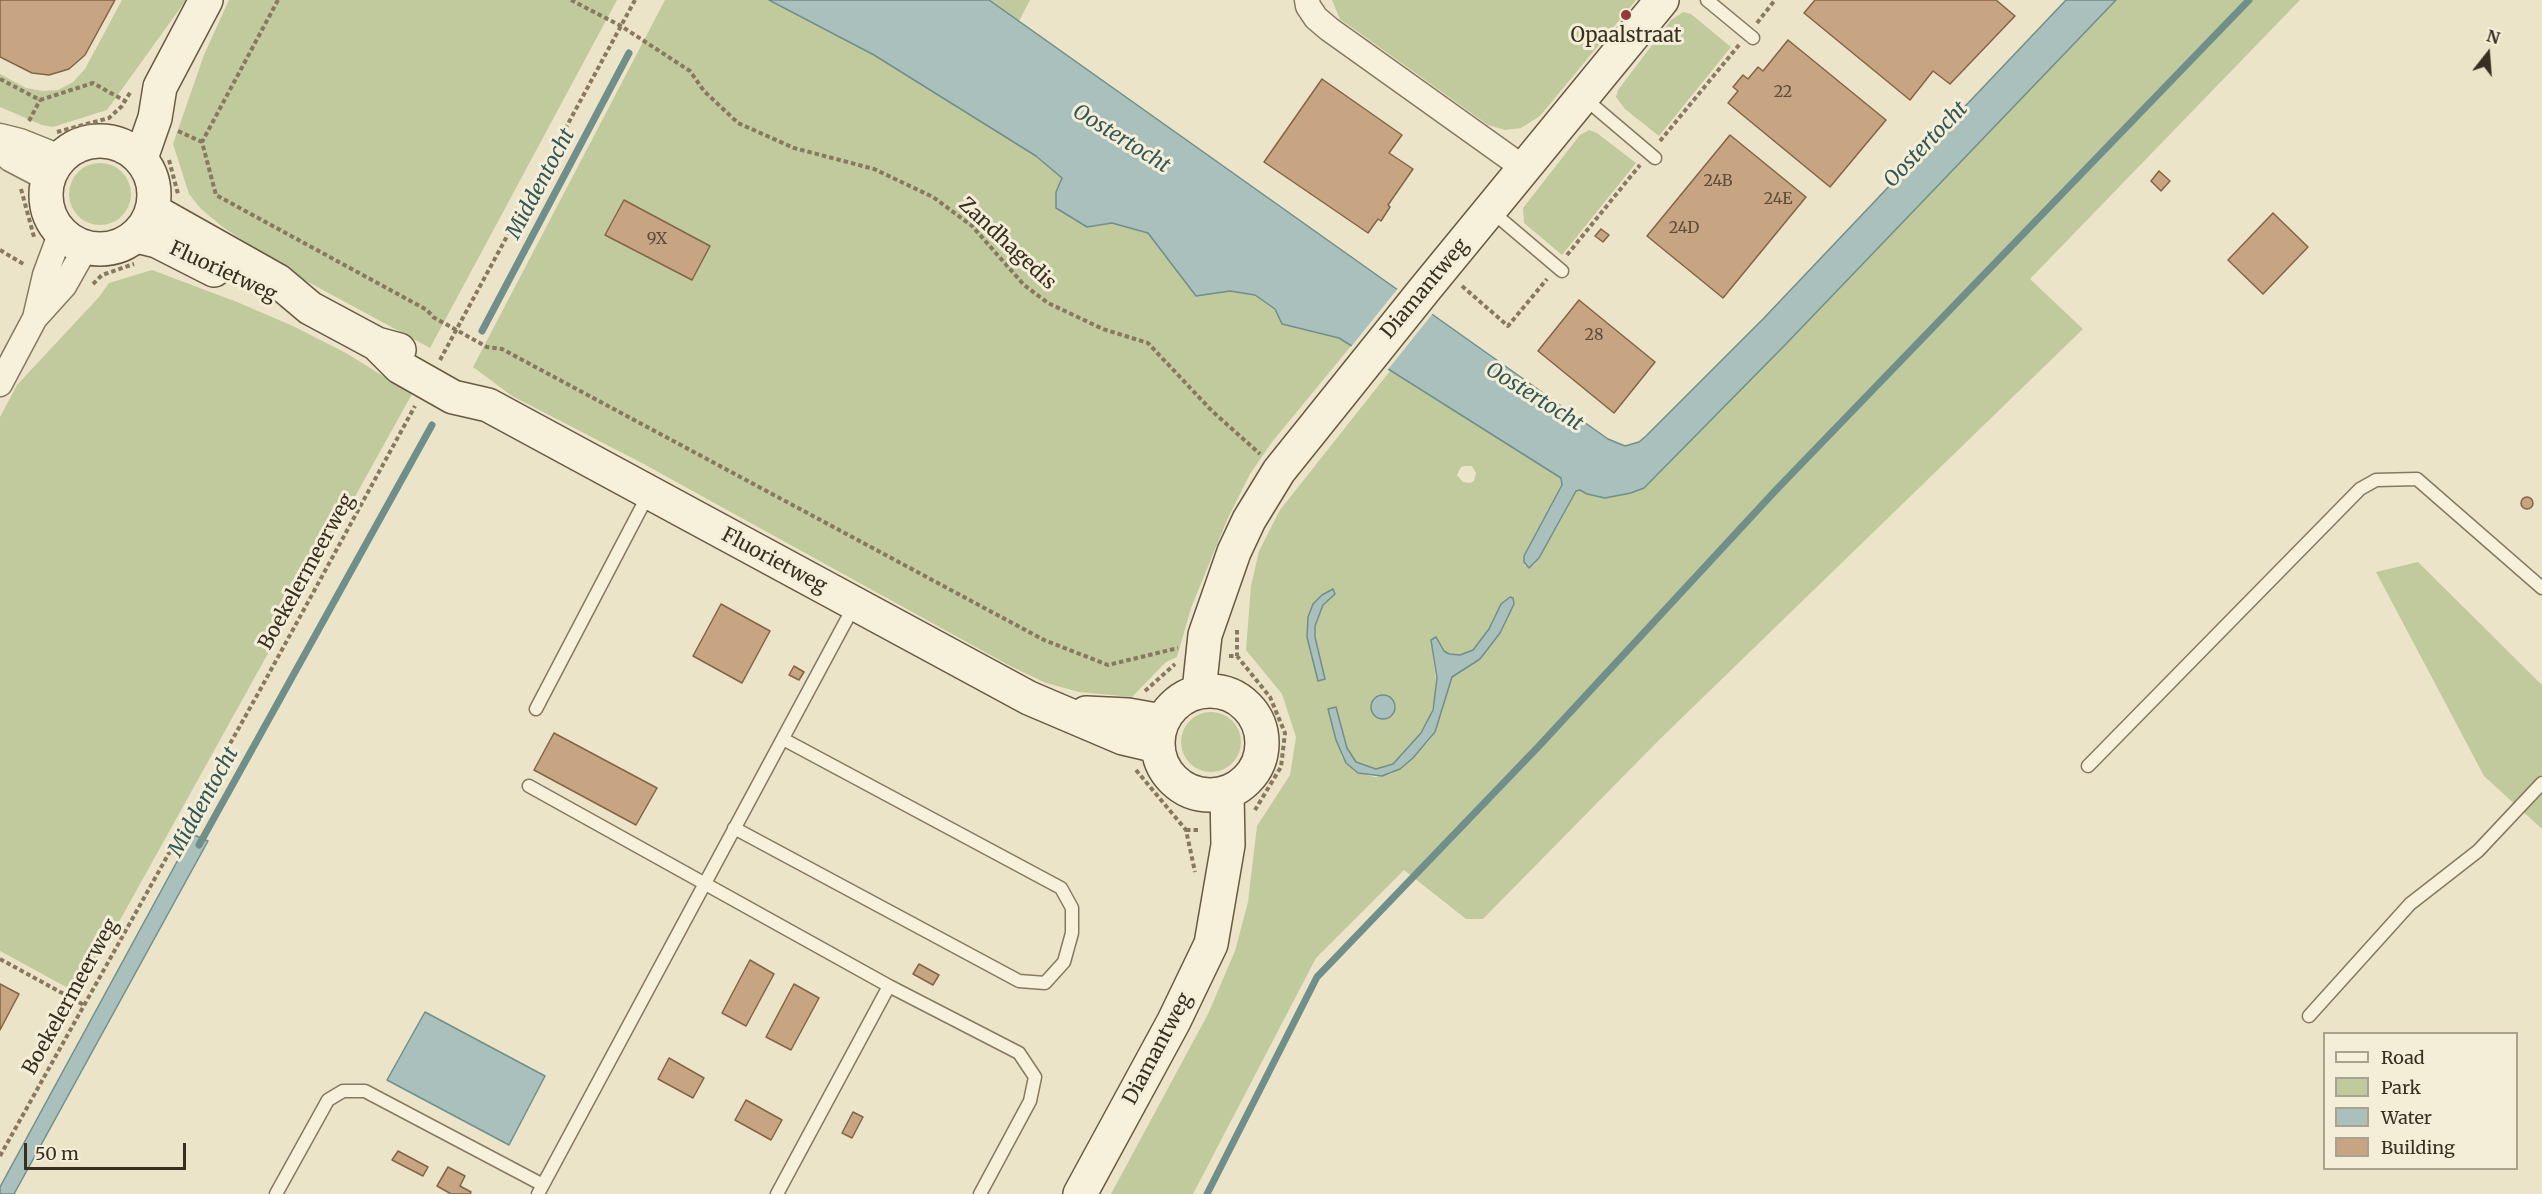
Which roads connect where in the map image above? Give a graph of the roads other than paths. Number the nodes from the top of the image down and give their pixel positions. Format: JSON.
{"nodes":[{"id":1,"x":206,"y":0,"type":"edge"},
{"id":2,"x":1662,"y":0,"type":"edge"},
{"id":3,"x":1707,"y":0,"type":"edge"},
{"id":4,"x":1304,"y":2,"type":"edge"},
{"id":5,"x":1750,"y":36,"type":"road end"},
{"id":6,"x":1583,"y":97,"type":"junction"},
{"id":7,"x":0,"y":136,"type":"edge"},
{"id":8,"x":13,"y":151,"type":"edge"},
{"id":9,"x":141,"y":153,"type":"junction"},
{"id":10,"x":1652,"y":156,"type":"road end"},
{"id":11,"x":54,"y":168,"type":"junction"},
{"id":12,"x":1525,"y":169,"type":"junction"},
{"id":13,"x":1490,"y":210,"type":"junction"},
{"id":14,"x":143,"y":236,"type":"junction"},
{"id":15,"x":74,"y":240,"type":"junction"},
{"id":16,"x":1560,"y":269,"type":"road end"},
{"id":17,"x":310,"y":308,"type":"junction"},
{"id":18,"x":0,"y":384,"type":"edge"},
{"id":19,"x":648,"y":494,"type":"junction"},
{"id":20,"x":2542,"y":588,"type":"edge"},
{"id":21,"x":854,"y":604,"type":"junction"},
{"id":22,"x":1214,"y":692,"type":"junction"},
{"id":23,"x":536,"y":709,"type":"dead end"},
{"id":24,"x":783,"y":739,"type":"junction"},
{"id":25,"x":1151,"y":745,"type":"junction"},
{"id":26,"x":2088,"y":766,"type":"dead end"},
{"id":27,"x":2542,"y":783,"type":"edge"},
{"id":28,"x":529,"y":786,"type":"dead end"},
{"id":29,"x":1216,"y":793,"type":"junction"},
{"id":30,"x":734,"y":828,"type":"junction"},
{"id":31,"x":703,"y":883,"type":"junction"},
{"id":32,"x":889,"y":986,"type":"junction"},
{"id":33,"x":2309,"y":1016,"type":"dead end"},
{"id":34,"x":540,"y":1189,"type":"edge"},
{"id":35,"x":276,"y":1194,"type":"edge"},
{"id":36,"x":777,"y":1194,"type":"edge"},
{"id":37,"x":980,"y":1194,"type":"edge"},
{"id":38,"x":1080,"y":1194,"type":"edge"}],
"edges":[{"from":1,"to":9,"type":"street"},
{"from":2,"to":6,"type":"street","name":"Diamantweg"},
{"from":3,"to":5,"type":"lane"},
{"from":4,"to":12,"type":"street"},
{"from":6,"to":10,"type":"lane"},
{"from":6,"to":12,"type":"street","name":"Diamantweg"},
{"from":7,"to":8,"type":"street"},
{"from":8,"to":11,"type":"street"},
{"from":9,"to":11,"type":"street"},
{"from":9,"to":14,"type":"street"},
{"from":11,"to":15,"type":"street"},
{"from":12,"to":13,"type":"street","name":"Diamantweg"},
{"from":13,"to":16,"type":"lane"},
{"from":13,"to":22,"type":"street","name":"Diamantweg"},
{"from":14,"to":15,"type":"street"},
{"from":14,"to":17,"type":"street","name":"Fluorietweg"},
{"from":14,"to":17,"type":"street","name":"Fluorietweg"},
{"from":15,"to":18,"type":"street"},
{"from":17,"to":19,"type":"street","name":"Fluorietweg"},
{"from":19,"to":21,"type":"street","name":"Fluorietweg"},
{"from":19,"to":23,"type":"lane"},
{"from":20,"to":26,"type":"lane"},
{"from":21,"to":24,"type":"lane"},
{"from":21,"to":25,"type":"street","name":"Fluorietweg"},
{"from":22,"to":25,"type":"street"},
{"from":22,"to":29,"type":"street"},
{"from":24,"to":30,"type":"lane"},
{"from":24,"to":30,"type":"lane"},
{"from":25,"to":29,"type":"street"},
{"from":27,"to":33,"type":"lane"},
{"from":28,"to":31,"type":"lane"},
{"from":29,"to":38,"type":"street","name":"Diamantweg"},
{"from":30,"to":31,"type":"lane"},
{"from":31,"to":32,"type":"lane"},
{"from":31,"to":34,"type":"lane"},
{"from":32,"to":36,"type":"lane"},
{"from":32,"to":37,"type":"lane"},
{"from":34,"to":35,"type":"lane"}]}
